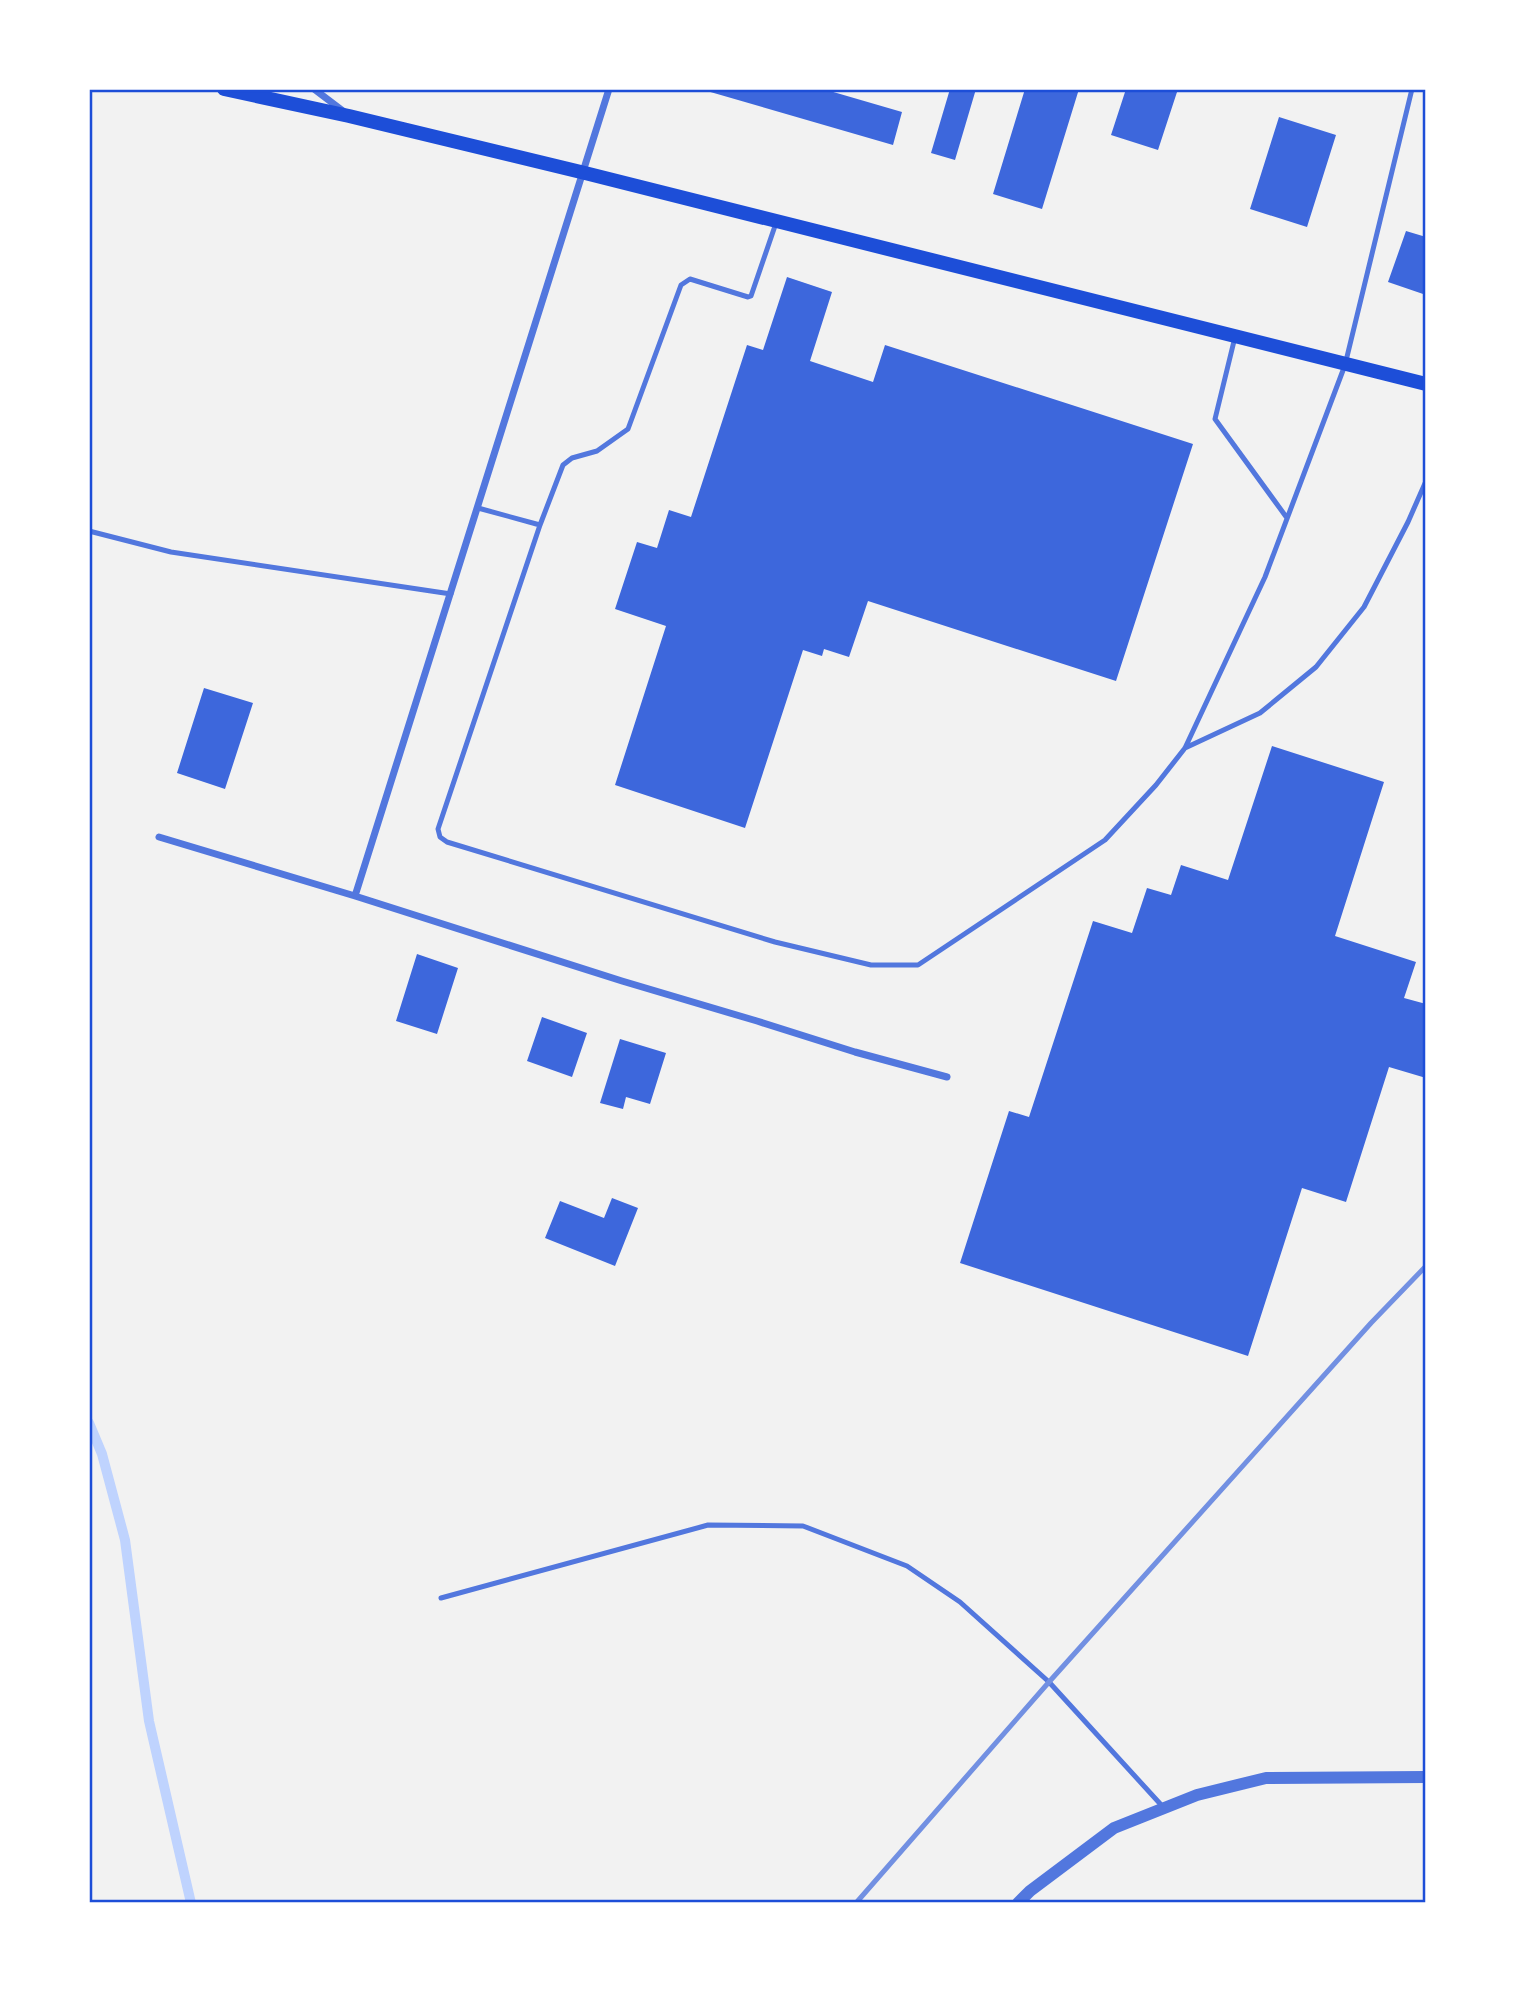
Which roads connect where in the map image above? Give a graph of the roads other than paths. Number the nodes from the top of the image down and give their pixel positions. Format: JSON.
{"nodes":[{"id":1,"x":224,"y":89,"type":"edge"},
{"id":2,"x":314,"y":89,"type":"edge"},
{"id":3,"x":609,"y":89,"type":"edge"},
{"id":4,"x":1412,"y":89,"type":"edge"},
{"id":5,"x":349,"y":116,"type":"junction"},
{"id":6,"x":585,"y":173,"type":"junction"},
{"id":7,"x":776,"y":221,"type":"junction"},
{"id":8,"x":1235,"y":337,"type":"junction"},
{"id":9,"x":1345,"y":365,"type":"junction"},
{"id":10,"x":1426,"y":384,"type":"edge"},
{"id":11,"x":1426,"y":481,"type":"edge"},
{"id":12,"x":478,"y":508,"type":"junction"},
{"id":13,"x":1287,"y":519,"type":"junction"},
{"id":14,"x":540,"y":526,"type":"junction"},
{"id":15,"x":89,"y":531,"type":"edge"},
{"id":16,"x":451,"y":594,"type":"junction"},
{"id":17,"x":1185,"y":748,"type":"junction"},
{"id":18,"x":159,"y":837,"type":"dead end"},
{"id":19,"x":355,"y":896,"type":"junction"},
{"id":20,"x":947,"y":1077,"type":"dead end"},
{"id":21,"x":441,"y":1598,"type":"dead end"},
{"id":22,"x":1426,"y":1777,"type":"edge"},
{"id":23,"x":1164,"y":1808,"type":"junction"},
{"id":24,"x":1018,"y":1903,"type":"edge"}],
"edges":[{"from":1,"to":5,"type":"main road"},
{"from":2,"to":5,"type":"street"},
{"from":3,"to":6,"type":"street"},
{"from":4,"to":9,"type":"lane"},
{"from":5,"to":6,"type":"main road"},
{"from":6,"to":7,"type":"main road"},
{"from":6,"to":12,"type":"street"},
{"from":7,"to":8,"type":"main road"},
{"from":7,"to":14,"type":"lane"},
{"from":8,"to":9,"type":"main road"},
{"from":8,"to":13,"type":"lane"},
{"from":9,"to":10,"type":"main road"},
{"from":9,"to":13,"type":"lane"},
{"from":11,"to":17,"type":"lane"},
{"from":12,"to":14,"type":"lane"},
{"from":12,"to":16,"type":"street"},
{"from":13,"to":17,"type":"lane"},
{"from":14,"to":17,"type":"lane"},
{"from":15,"to":16,"type":"lane"},
{"from":16,"to":19,"type":"street"},
{"from":18,"to":19,"type":"street"},
{"from":19,"to":20,"type":"street"},
{"from":21,"to":23,"type":"lane"},
{"from":22,"to":23,"type":"street"},
{"from":23,"to":24,"type":"street"}]}
